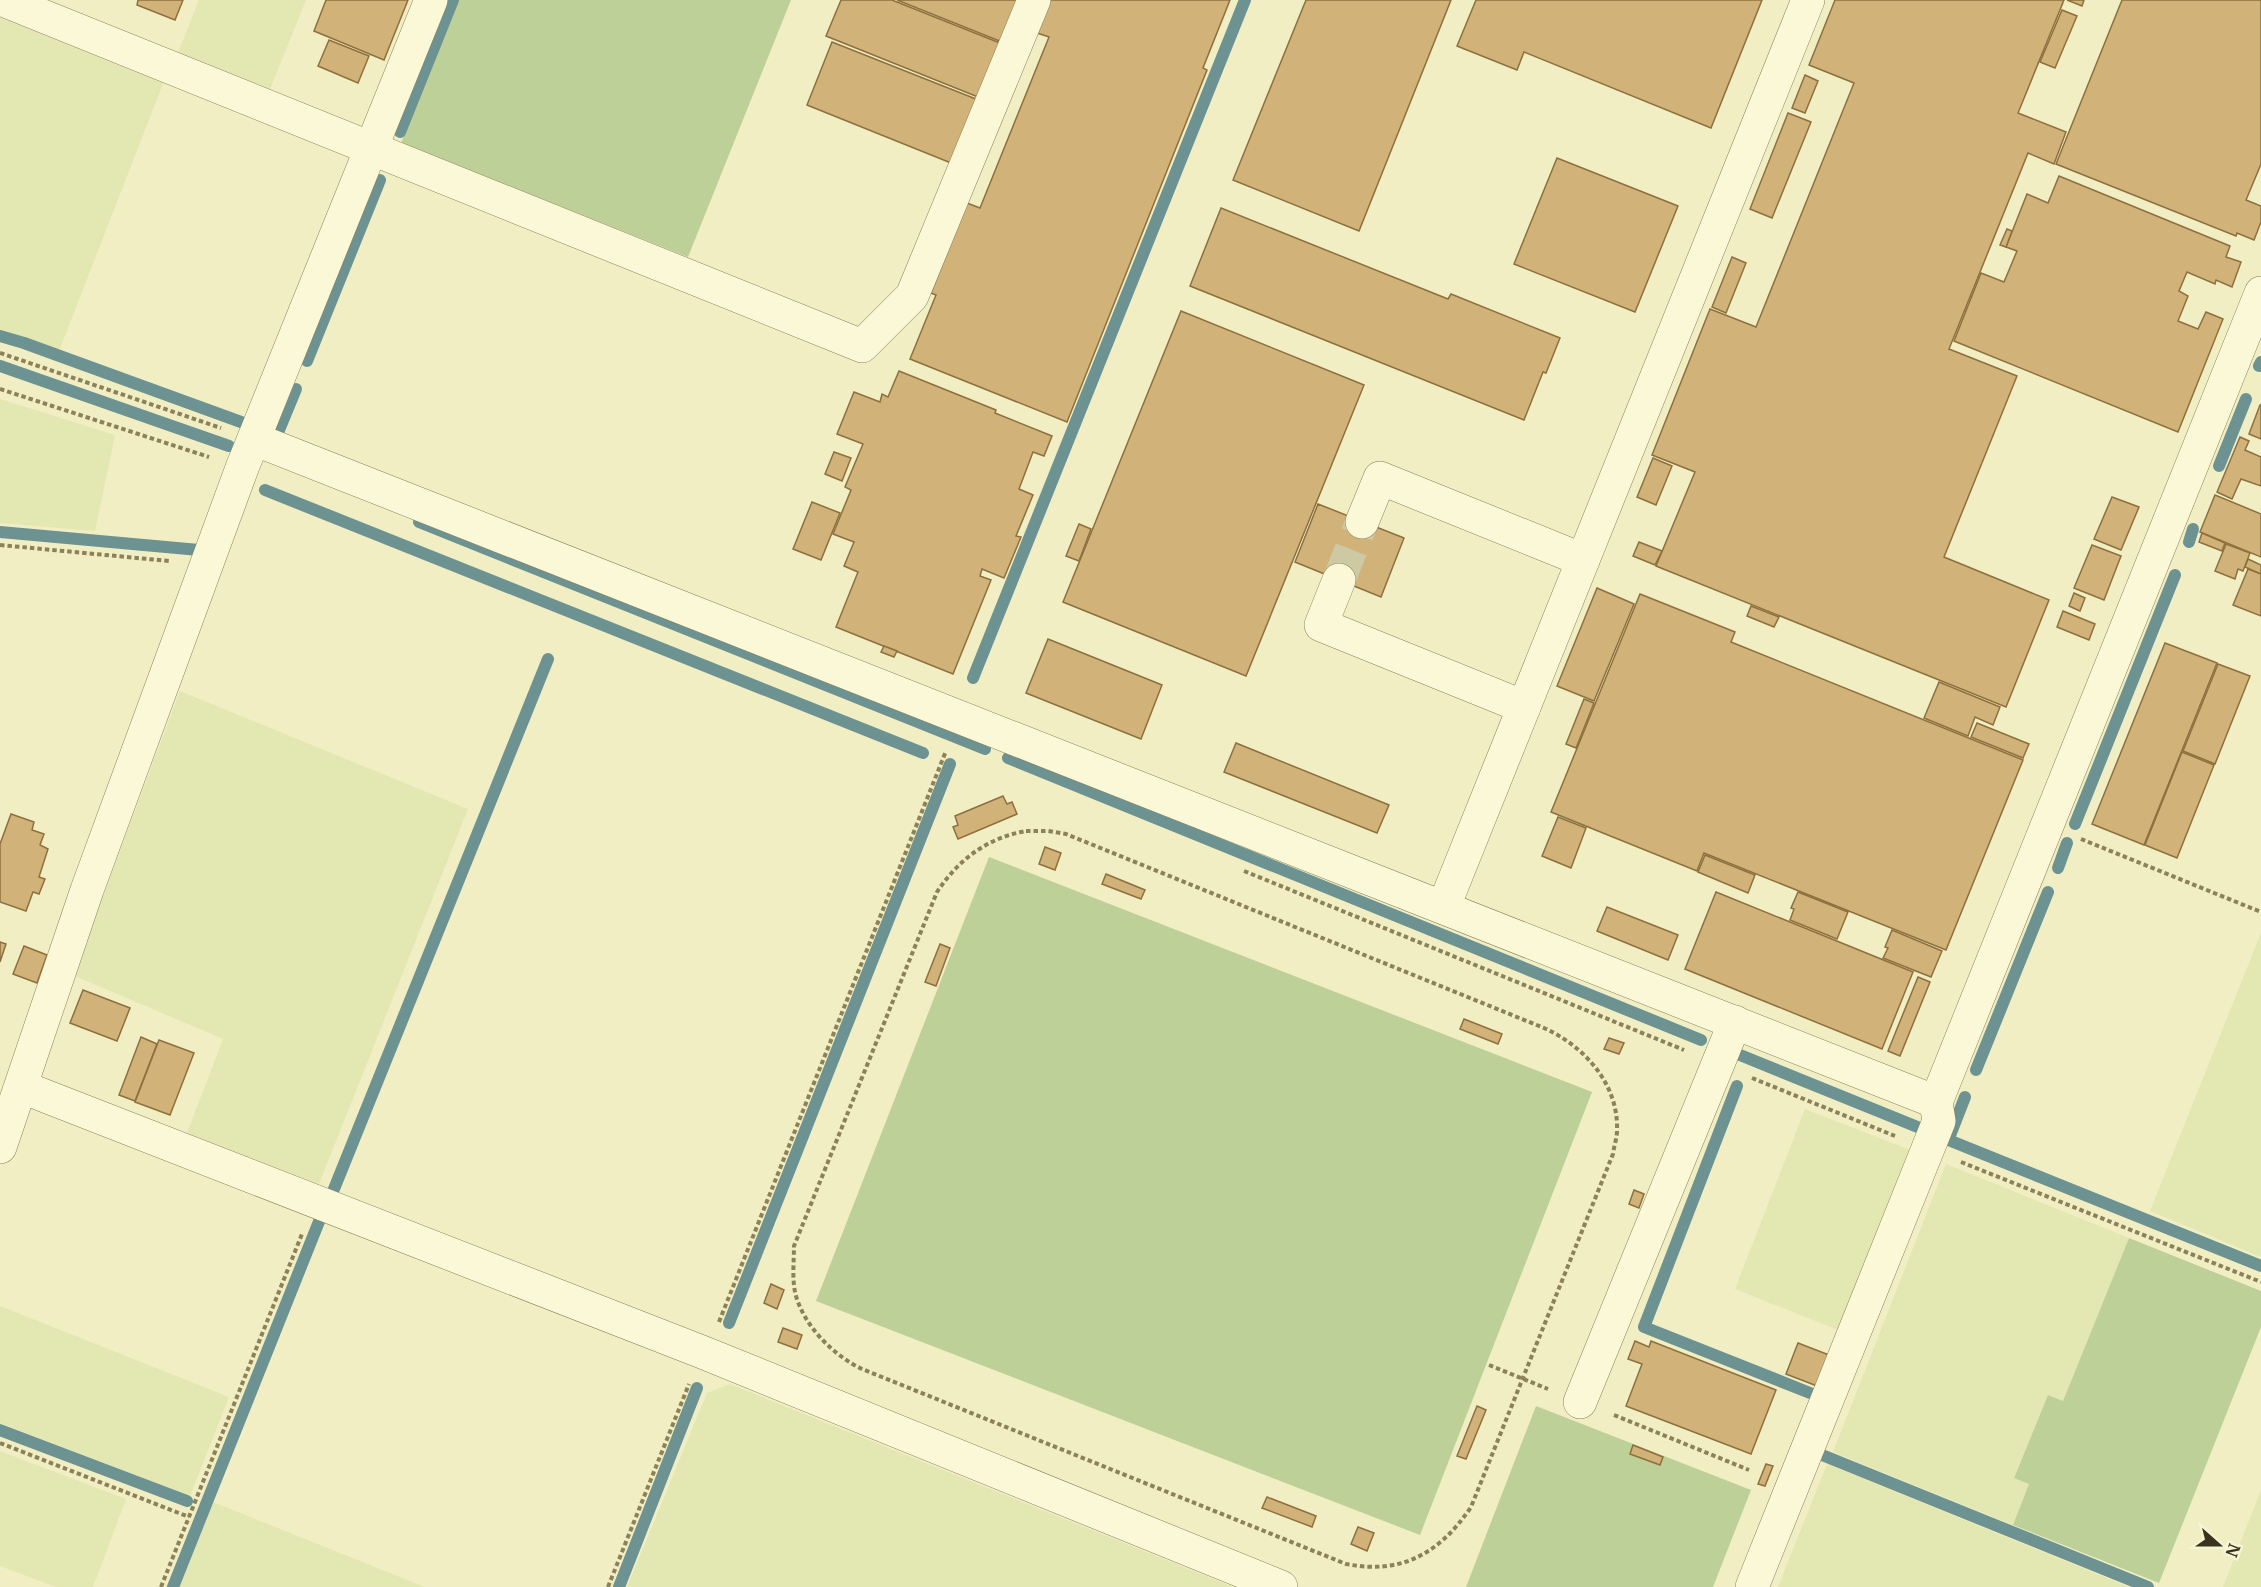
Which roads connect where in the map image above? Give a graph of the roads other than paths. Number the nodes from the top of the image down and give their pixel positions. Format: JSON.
{"nodes":[{"id":1,"x":3,"y":0,"type":"edge"},
{"id":2,"x":431,"y":0,"type":"edge"},
{"id":3,"x":1034,"y":0,"type":"edge"},
{"id":4,"x":1808,"y":0,"type":"edge"},
{"id":5,"x":371,"y":148,"type":"junction"},
{"id":6,"x":2261,"y":293,"type":"edge"},
{"id":7,"x":254,"y":439,"type":"junction"},
{"id":8,"x":1362,"y":522,"type":"tunnel mouth"},
{"id":9,"x":1583,"y":560,"type":"junction"},
{"id":10,"x":1339,"y":580,"type":"tunnel mouth"},
{"id":11,"x":1524,"y":707,"type":"junction"},
{"id":12,"x":1444,"y":906,"type":"junction"},
{"id":13,"x":1735,"y":1022,"type":"junction"},
{"id":14,"x":22,"y":1087,"type":"junction"},
{"id":15,"x":1936,"y":1102,"type":"junction"},
{"id":16,"x":0,"y":1147,"type":"edge"},
{"id":17,"x":1580,"y":1402,"type":"road end"},
{"id":18,"x":1281,"y":1587,"type":"edge"},
{"id":19,"x":1752,"y":1587,"type":"edge"}],
"edges":[{"from":1,"to":5,"type":"street"},
{"from":2,"to":5,"type":"street"},
{"from":3,"to":5,"type":"street"},
{"from":4,"to":9,"type":"street"},
{"from":5,"to":7,"type":"street"},
{"from":6,"to":15,"type":"street"},
{"from":7,"to":12,"type":"street"},
{"from":7,"to":14,"type":"street"},
{"from":8,"to":9,"type":"street"},
{"from":9,"to":11,"type":"street"},
{"from":10,"to":11,"type":"street"},
{"from":11,"to":12,"type":"street"},
{"from":12,"to":13,"type":"street"},
{"from":13,"to":15,"type":"street"},
{"from":13,"to":17,"type":"street"},
{"from":14,"to":16,"type":"street"},
{"from":14,"to":18,"type":"street"},
{"from":15,"to":19,"type":"street"}]}
